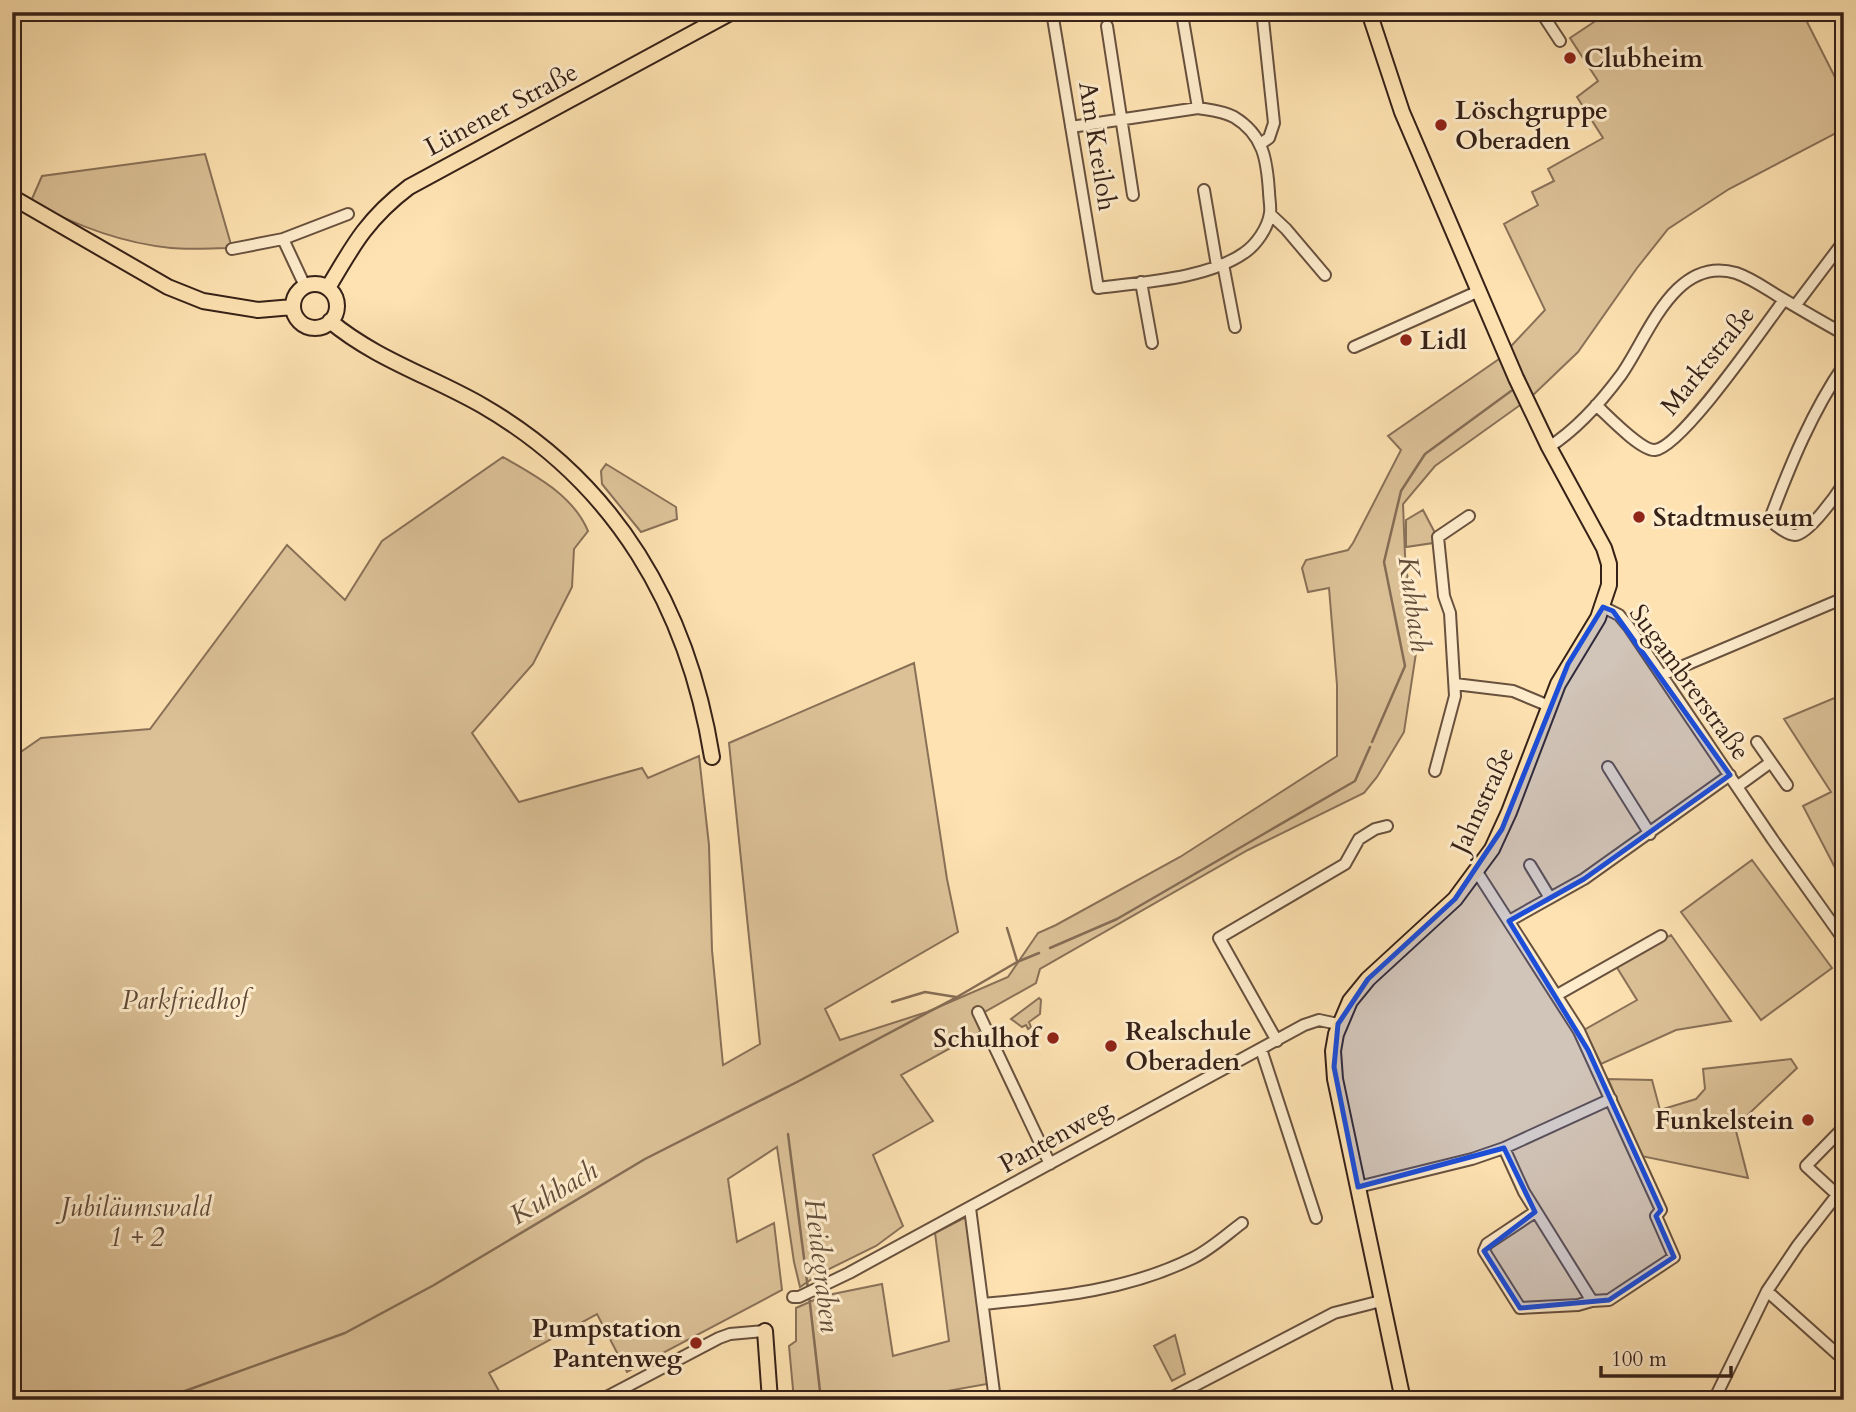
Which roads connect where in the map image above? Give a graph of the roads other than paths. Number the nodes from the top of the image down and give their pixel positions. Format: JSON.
{"nodes":[{"id":1,"x":732,"y":12,"type":"edge"},
{"id":2,"x":1052,"y":12,"type":"edge"},
{"id":3,"x":1369,"y":12,"type":"edge"},
{"id":4,"x":1541,"y":12,"type":"edge"},
{"id":5,"x":1183,"y":20,"type":"dead end"},
{"id":6,"x":1263,"y":20,"type":"dead end"},
{"id":7,"x":1107,"y":26,"type":"dead end"},
{"id":8,"x":1560,"y":41,"type":"dead end"},
{"id":9,"x":1198,"y":108,"type":"junction"},
{"id":10,"x":1121,"y":119,"type":"junction"},
{"id":11,"x":1071,"y":127,"type":"junction"},
{"id":12,"x":1261,"y":144,"type":"junction"},
{"id":13,"x":1204,"y":190,"type":"dead end"},
{"id":14,"x":1133,"y":195,"type":"dead end"},
{"id":15,"x":12,"y":197,"type":"edge"},
{"id":16,"x":348,"y":214,"type":"dead end"},
{"id":17,"x":1270,"y":214,"type":"junction"},
{"id":18,"x":283,"y":239,"type":"junction"},
{"id":19,"x":1844,"y":241,"type":"edge"},
{"id":20,"x":232,"y":249,"type":"dead end"},
{"id":21,"x":1220,"y":265,"type":"junction"},
{"id":22,"x":1325,"y":275,"type":"dead end"},
{"id":23,"x":1141,"y":282,"type":"junction"},
{"id":24,"x":305,"y":286,"type":"junction"},
{"id":25,"x":328,"y":288,"type":"junction"},
{"id":26,"x":1479,"y":291,"type":"junction"},
{"id":27,"x":1784,"y":300,"type":"junction"},
{"id":28,"x":1795,"y":306,"type":"junction"},
{"id":29,"x":293,"y":307,"type":"junction"},
{"id":30,"x":330,"y":321,"type":"junction"},
{"id":31,"x":1235,"y":327,"type":"dead end"},
{"id":32,"x":1844,"y":334,"type":"edge"},
{"id":33,"x":1152,"y":343,"type":"dead end"},
{"id":34,"x":1354,"y":347,"type":"dead end"},
{"id":35,"x":1844,"y":365,"type":"edge"},
{"id":36,"x":1596,"y":405,"type":"junction"},
{"id":37,"x":1549,"y":447,"type":"junction"},
{"id":38,"x":1844,"y":483,"type":"edge"},
{"id":39,"x":1469,"y":516,"type":"dead end"},
{"id":40,"x":1844,"y":598,"type":"edge"},
{"id":41,"x":1603,"y":607,"type":"junction"},
{"id":42,"x":1662,"y":675,"type":"junction"},
{"id":43,"x":1455,"y":684,"type":"junction"},
{"id":44,"x":1549,"y":706,"type":"junction"},
{"id":45,"x":1757,"y":742,"type":"dead end"},
{"id":46,"x":712,"y":757,"type":"dead end"},
{"id":47,"x":1771,"y":762,"type":"junction"},
{"id":48,"x":1608,"y":767,"type":"dead end"},
{"id":49,"x":1435,"y":771,"type":"dead end"},
{"id":50,"x":1730,"y":775,"type":"junction"},
{"id":51,"x":1787,"y":785,"type":"dead end"},
{"id":52,"x":1738,"y":786,"type":"junction"},
{"id":53,"x":1387,"y":826,"type":"dead end"},
{"id":54,"x":1650,"y":834,"type":"junction"},
{"id":55,"x":1530,"y":865,"type":"dead end"},
{"id":56,"x":1477,"y":872,"type":"junction"},
{"id":57,"x":1550,"y":898,"type":"junction"},
{"id":58,"x":1509,"y":921,"type":"junction"},
{"id":59,"x":1661,"y":936,"type":"dead end"},
{"id":60,"x":1844,"y":940,"type":"edge"},
{"id":61,"x":1557,"y":995,"type":"junction"},
{"id":62,"x":978,"y":1012,"type":"dead end"},
{"id":63,"x":1338,"y":1024,"type":"junction"},
{"id":64,"x":1276,"y":1041,"type":"junction"},
{"id":65,"x":1261,"y":1049,"type":"junction"},
{"id":66,"x":1611,"y":1099,"type":"junction"},
{"id":67,"x":1844,"y":1127,"type":"edge"},
{"id":68,"x":1504,"y":1148,"type":"junction"},
{"id":69,"x":1051,"y":1164,"type":"junction"},
{"id":70,"x":1358,"y":1187,"type":"junction"},
{"id":71,"x":1840,"y":1198,"type":"edge"},
{"id":72,"x":970,"y":1208,"type":"junction"},
{"id":73,"x":1535,"y":1212,"type":"junction"},
{"id":74,"x":1316,"y":1217,"type":"dead end"},
{"id":75,"x":1242,"y":1223,"type":"dead end"},
{"id":76,"x":1767,"y":1291,"type":"junction"},
{"id":77,"x":797,"y":1296,"type":"dead end"},
{"id":78,"x":1381,"y":1301,"type":"junction"},
{"id":79,"x":1592,"y":1301,"type":"junction"},
{"id":80,"x":983,"y":1304,"type":"junction"},
{"id":81,"x":765,"y":1331,"type":"joint"},
{"id":82,"x":1844,"y":1360,"type":"edge"},
{"id":83,"x":1175,"y":1398,"type":"edge"},
{"id":84,"x":601,"y":1400,"type":"edge"},
{"id":85,"x":770,"y":1400,"type":"edge"},
{"id":86,"x":995,"y":1400,"type":"edge"},
{"id":87,"x":1403,"y":1400,"type":"edge"},
{"id":88,"x":1714,"y":1400,"type":"edge"}],
"edges":[{"from":1,"to":25,"type":"main road","name":"Lünener Straße"},
{"from":2,"to":11,"type":"street","name":"Am Kreiloh"},
{"from":3,"to":26,"type":"main road","name":"Jahnstraße"},
{"from":4,"to":8,"type":"street"},
{"from":5,"to":9,"type":"street"},
{"from":6,"to":12,"type":"street"},
{"from":7,"to":10,"type":"street"},
{"from":9,"to":10,"type":"street"},
{"from":9,"to":12,"type":"street"},
{"from":10,"to":11,"type":"street"},
{"from":10,"to":14,"type":"street"},
{"from":11,"to":23,"type":"street","name":"Am Kreiloh"},
{"from":12,"to":17,"type":"street"},
{"from":13,"to":21,"type":"street"},
{"from":15,"to":29,"type":"main road"},
{"from":16,"to":18,"type":"street"},
{"from":17,"to":21,"type":"street"},
{"from":17,"to":22,"type":"street"},
{"from":18,"to":20,"type":"street"},
{"from":18,"to":24,"type":"street"},
{"from":19,"to":28,"type":"street"},
{"from":21,"to":23,"type":"street"},
{"from":21,"to":31,"type":"street"},
{"from":23,"to":33,"type":"street"},
{"from":24,"to":25,"type":"main road"},
{"from":24,"to":29,"type":"main road"},
{"from":25,"to":30,"type":"main road"},
{"from":26,"to":34,"type":"street"},
{"from":26,"to":37,"type":"main road","name":"Jahnstraße"},
{"from":27,"to":28,"type":"street"},
{"from":27,"to":36,"type":"street"},
{"from":27,"to":36,"type":"street","name":"Marktstraße"},
{"from":28,"to":32,"type":"street"},
{"from":29,"to":30,"type":"main road"},
{"from":30,"to":46,"type":"main road"},
{"from":35,"to":38,"type":"street"},
{"from":36,"to":37,"type":"street"},
{"from":37,"to":41,"type":"main road","name":"Jahnstraße"},
{"from":39,"to":43,"type":"street"},
{"from":40,"to":42,"type":"street"},
{"from":41,"to":42,"type":"street","name":"Sugambrerstraße"},
{"from":41,"to":44,"type":"main road","name":"Jahnstraße"},
{"from":42,"to":50,"type":"street","name":"Sugambrerstraße"},
{"from":43,"to":44,"type":"street"},
{"from":43,"to":49,"type":"street"},
{"from":44,"to":56,"type":"main road","name":"Jahnstraße"},
{"from":45,"to":47,"type":"street","name":"Sugambrerstraße"},
{"from":47,"to":51,"type":"street","name":"Sugambrerstraße"},
{"from":47,"to":52,"type":"street","name":"Sugambrerstraße"},
{"from":48,"to":54,"type":"street"},
{"from":50,"to":52,"type":"street","name":"Sugambrerstraße"},
{"from":50,"to":54,"type":"street"},
{"from":52,"to":60,"type":"street","name":"Sugambrerstraße"},
{"from":53,"to":64,"type":"street"},
{"from":54,"to":57,"type":"street"},
{"from":55,"to":57,"type":"street"},
{"from":56,"to":58,"type":"street"},
{"from":56,"to":63,"type":"main road","name":"Jahnstraße"},
{"from":57,"to":58,"type":"street"},
{"from":58,"to":61,"type":"street"},
{"from":59,"to":61,"type":"street"},
{"from":61,"to":66,"type":"street"},
{"from":62,"to":69,"type":"street"},
{"from":63,"to":64,"type":"street","name":"Pantenweg"},
{"from":63,"to":70,"type":"main road","name":"Jahnstraße"},
{"from":64,"to":65,"type":"street","name":"Pantenweg"},
{"from":65,"to":69,"type":"street","name":"Pantenweg"},
{"from":65,"to":74,"type":"street"},
{"from":66,"to":68,"type":"street"},
{"from":66,"to":79,"type":"street"},
{"from":67,"to":71,"type":"street"},
{"from":68,"to":70,"type":"street"},
{"from":68,"to":73,"type":"street"},
{"from":69,"to":72,"type":"street","name":"Pantenweg"},
{"from":70,"to":78,"type":"main road","name":"Jahnstraße"},
{"from":71,"to":76,"type":"street"},
{"from":72,"to":77,"type":"street","name":"Pantenweg"},
{"from":72,"to":80,"type":"street"},
{"from":73,"to":79,"type":"street"},
{"from":73,"to":79,"type":"street"},
{"from":75,"to":80,"type":"street"},
{"from":76,"to":82,"type":"street"},
{"from":76,"to":88,"type":"street"},
{"from":78,"to":83,"type":"street"},
{"from":78,"to":87,"type":"main road","name":"Jahnstraße"},
{"from":80,"to":86,"type":"street"},
{"from":81,"to":84,"type":"street"},
{"from":81,"to":85,"type":"main road"}]}
